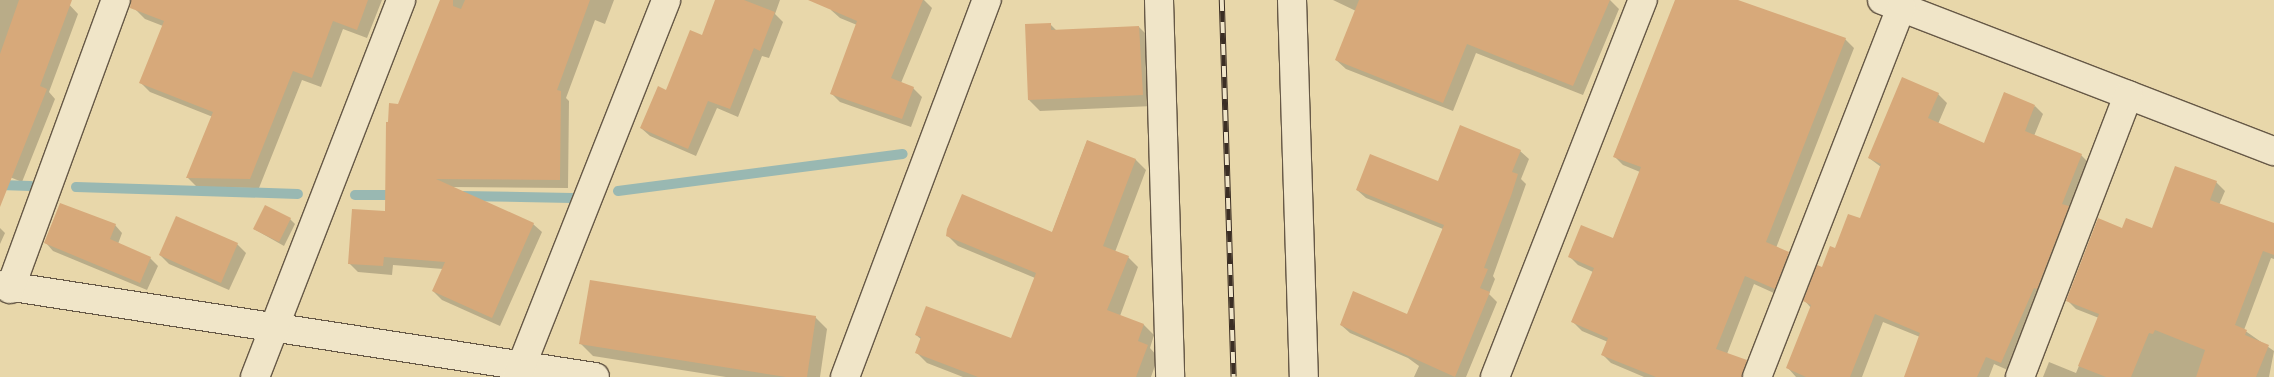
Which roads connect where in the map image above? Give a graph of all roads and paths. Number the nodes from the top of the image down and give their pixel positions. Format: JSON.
{"nodes":[{"id":1,"x":116,"y":0,"type":"edge"},
{"id":2,"x":401,"y":0,"type":"edge"},
{"id":3,"x":666,"y":0,"type":"edge"},
{"id":4,"x":988,"y":0,"type":"edge"},
{"id":5,"x":1159,"y":0,"type":"edge"},
{"id":6,"x":1292,"y":0,"type":"edge"},
{"id":7,"x":1644,"y":0,"type":"edge"},
{"id":8,"x":1892,"y":4,"type":"edge"},
{"id":9,"x":2128,"y":95,"type":"junction"},
{"id":10,"x":2274,"y":151,"type":"edge"},
{"id":11,"x":5,"y":287,"type":"edge"},
{"id":12,"x":275,"y":328,"type":"junction"},
{"id":13,"x":519,"y":371,"type":"edge"},
{"id":14,"x":255,"y":377,"type":"edge"},
{"id":15,"x":595,"y":377,"type":"edge"},
{"id":16,"x":845,"y":377,"type":"edge"},
{"id":17,"x":1170,"y":377,"type":"edge"},
{"id":18,"x":1304,"y":377,"type":"edge"},
{"id":19,"x":1495,"y":377,"type":"edge"},
{"id":20,"x":1757,"y":377,"type":"edge"},
{"id":21,"x":2020,"y":377,"type":"edge"}],
"edges":[{"from":1,"to":11,"type":"street"},
{"from":2,"to":12,"type":"street"},
{"from":3,"to":13,"type":"street"},
{"from":4,"to":16,"type":"street"},
{"from":5,"to":17,"type":"street"},
{"from":6,"to":18,"type":"street"},
{"from":7,"to":19,"type":"street"},
{"from":8,"to":9,"type":"street"},
{"from":8,"to":20,"type":"street"},
{"from":9,"to":10,"type":"street"},
{"from":9,"to":21,"type":"street"},
{"from":11,"to":12,"type":"street"},
{"from":12,"to":13,"type":"street"},
{"from":12,"to":14,"type":"street"},
{"from":13,"to":15,"type":"street"}]}
